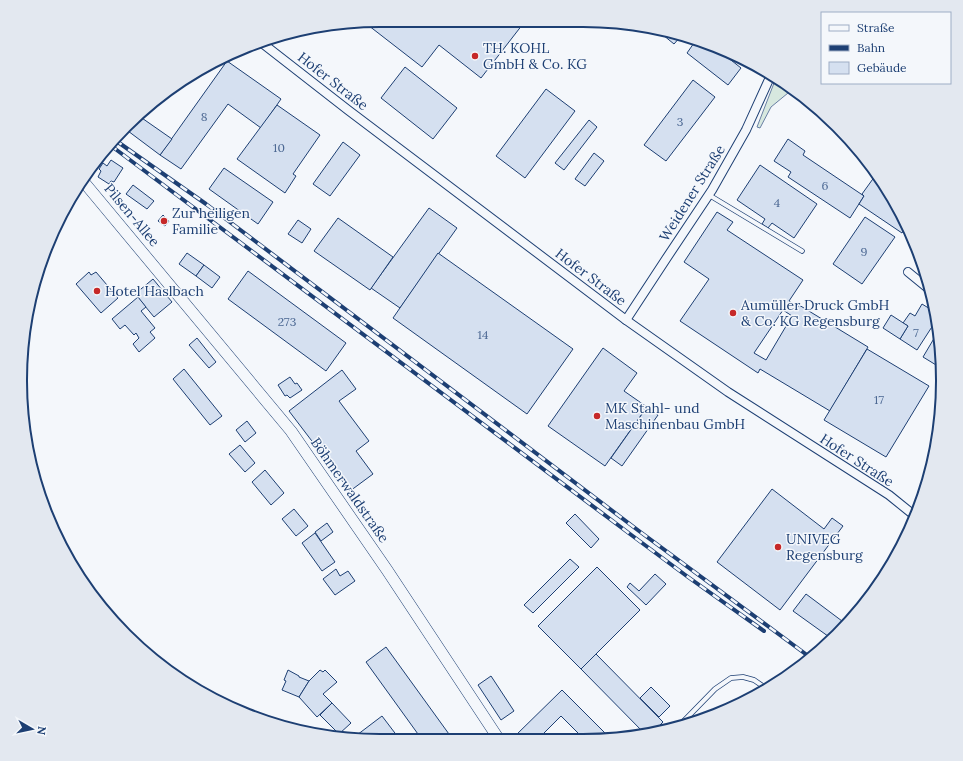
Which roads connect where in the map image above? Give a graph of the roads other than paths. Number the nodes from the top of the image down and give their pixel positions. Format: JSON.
{"nodes":[{"id":1,"x":266,"y":46,"type":"edge"},
{"id":2,"x":768,"y":80,"type":"edge"},
{"id":3,"x":86,"y":185,"type":"edge"},
{"id":4,"x":709,"y":195,"type":"junction"},
{"id":5,"x":802,"y":251,"type":"dead end"},
{"id":6,"x":157,"y":269,"type":"joint"},
{"id":7,"x":908,"y":272,"type":"dead end"},
{"id":8,"x":922,"y":284,"type":"edge"},
{"id":9,"x":626,"y":320,"type":"junction"},
{"id":10,"x":910,"y":512,"type":"edge"},
{"id":11,"x":762,"y":685,"type":"edge"},
{"id":12,"x":686,"y":718,"type":"edge"},
{"id":13,"x":495,"y":734,"type":"edge"}],
"edges":[{"from":1,"to":9,"type":"street","name":"Hofer Straße"},
{"from":2,"to":4,"type":"street","name":"Weidener Straße"},
{"from":3,"to":6,"type":"street","name":"Pilsen-Allee"},
{"from":4,"to":5,"type":"lane"},
{"from":4,"to":9,"type":"street","name":"Weidener Straße"},
{"from":6,"to":13,"type":"street","name":"Böhmerwaldstraße"},
{"from":7,"to":8,"type":"street"},
{"from":9,"to":10,"type":"street","name":"Hofer Straße"},
{"from":11,"to":12,"type":"lane"}]}
